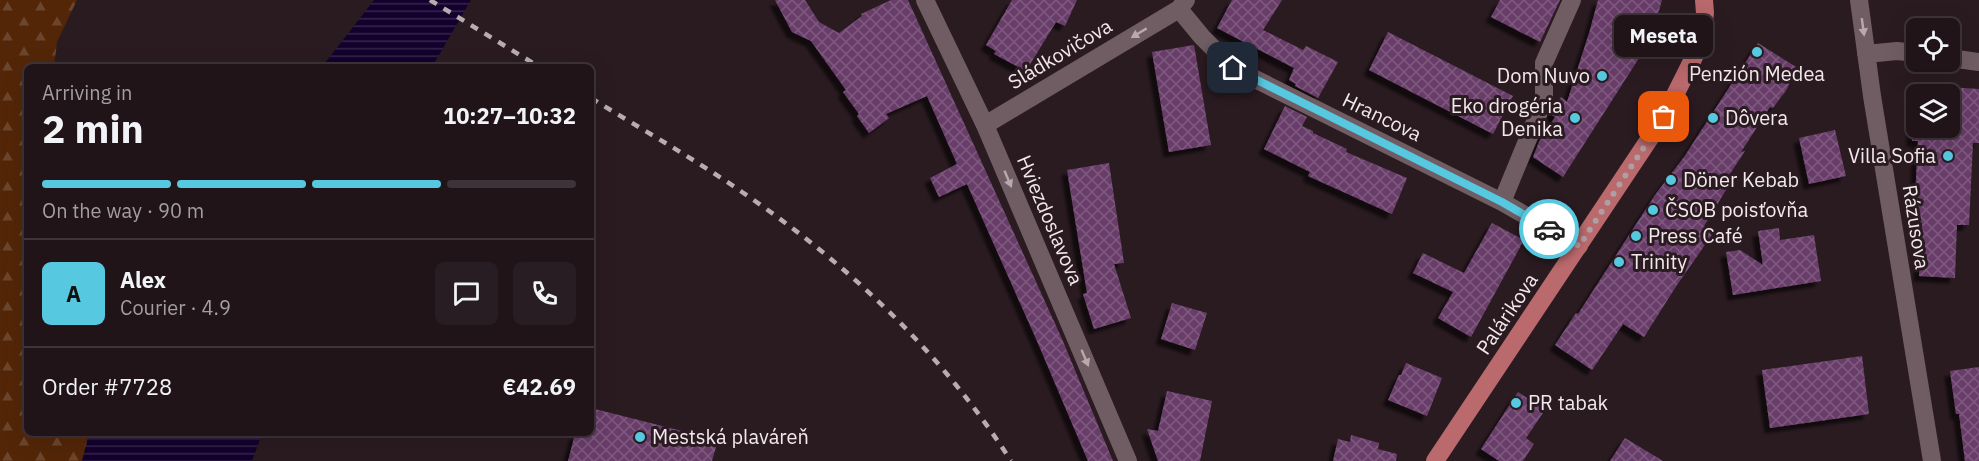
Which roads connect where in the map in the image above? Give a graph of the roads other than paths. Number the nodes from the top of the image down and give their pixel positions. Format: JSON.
{"nodes":[{"id":1,"x":925,"y":0,"type":"edge"},
{"id":2,"x":1572,"y":0,"type":"edge"},
{"id":3,"x":1704,"y":0,"type":"edge"},
{"id":4,"x":1859,"y":0,"type":"edge"},
{"id":5,"x":1183,"y":5,"type":"edge"},
{"id":6,"x":1906,"y":52,"type":"edge"},
{"id":7,"x":1866,"y":54,"type":"junction"},
{"id":8,"x":1960,"y":59,"type":"edge"},
{"id":9,"x":1979,"y":62,"type":"edge"},
{"id":10,"x":985,"y":125,"type":"junction"},
{"id":11,"x":1502,"y":202,"type":"junction"},
{"id":12,"x":1579,"y":246,"type":"junction"},
{"id":13,"x":1128,"y":461,"type":"edge"},
{"id":14,"x":1435,"y":461,"type":"edge"},
{"id":15,"x":1932,"y":461,"type":"edge"}],
"edges":[{"from":1,"to":10,"type":"street","name":"Hviezdoslavova"},
{"from":2,"to":11,"type":"street"},
{"from":3,"to":12,"type":"main road","name":"Palárikova"},
{"from":4,"to":7,"type":"street","name":"Rázusova","one_way":true},
{"from":5,"to":10,"type":"street","name":"Sládkovičova","one_way":true},
{"from":5,"to":11,"type":"street","name":"Hrancova"},
{"from":6,"to":7,"type":"street"},
{"from":7,"to":15,"type":"street","name":"Rázusova"},
{"from":8,"to":9,"type":"street"},
{"from":10,"to":13,"type":"street","name":"Hviezdoslavova","one_way":true},
{"from":11,"to":12,"type":"street","name":"Hrancova"},
{"from":12,"to":14,"type":"main road","name":"Palárikova"}]}
